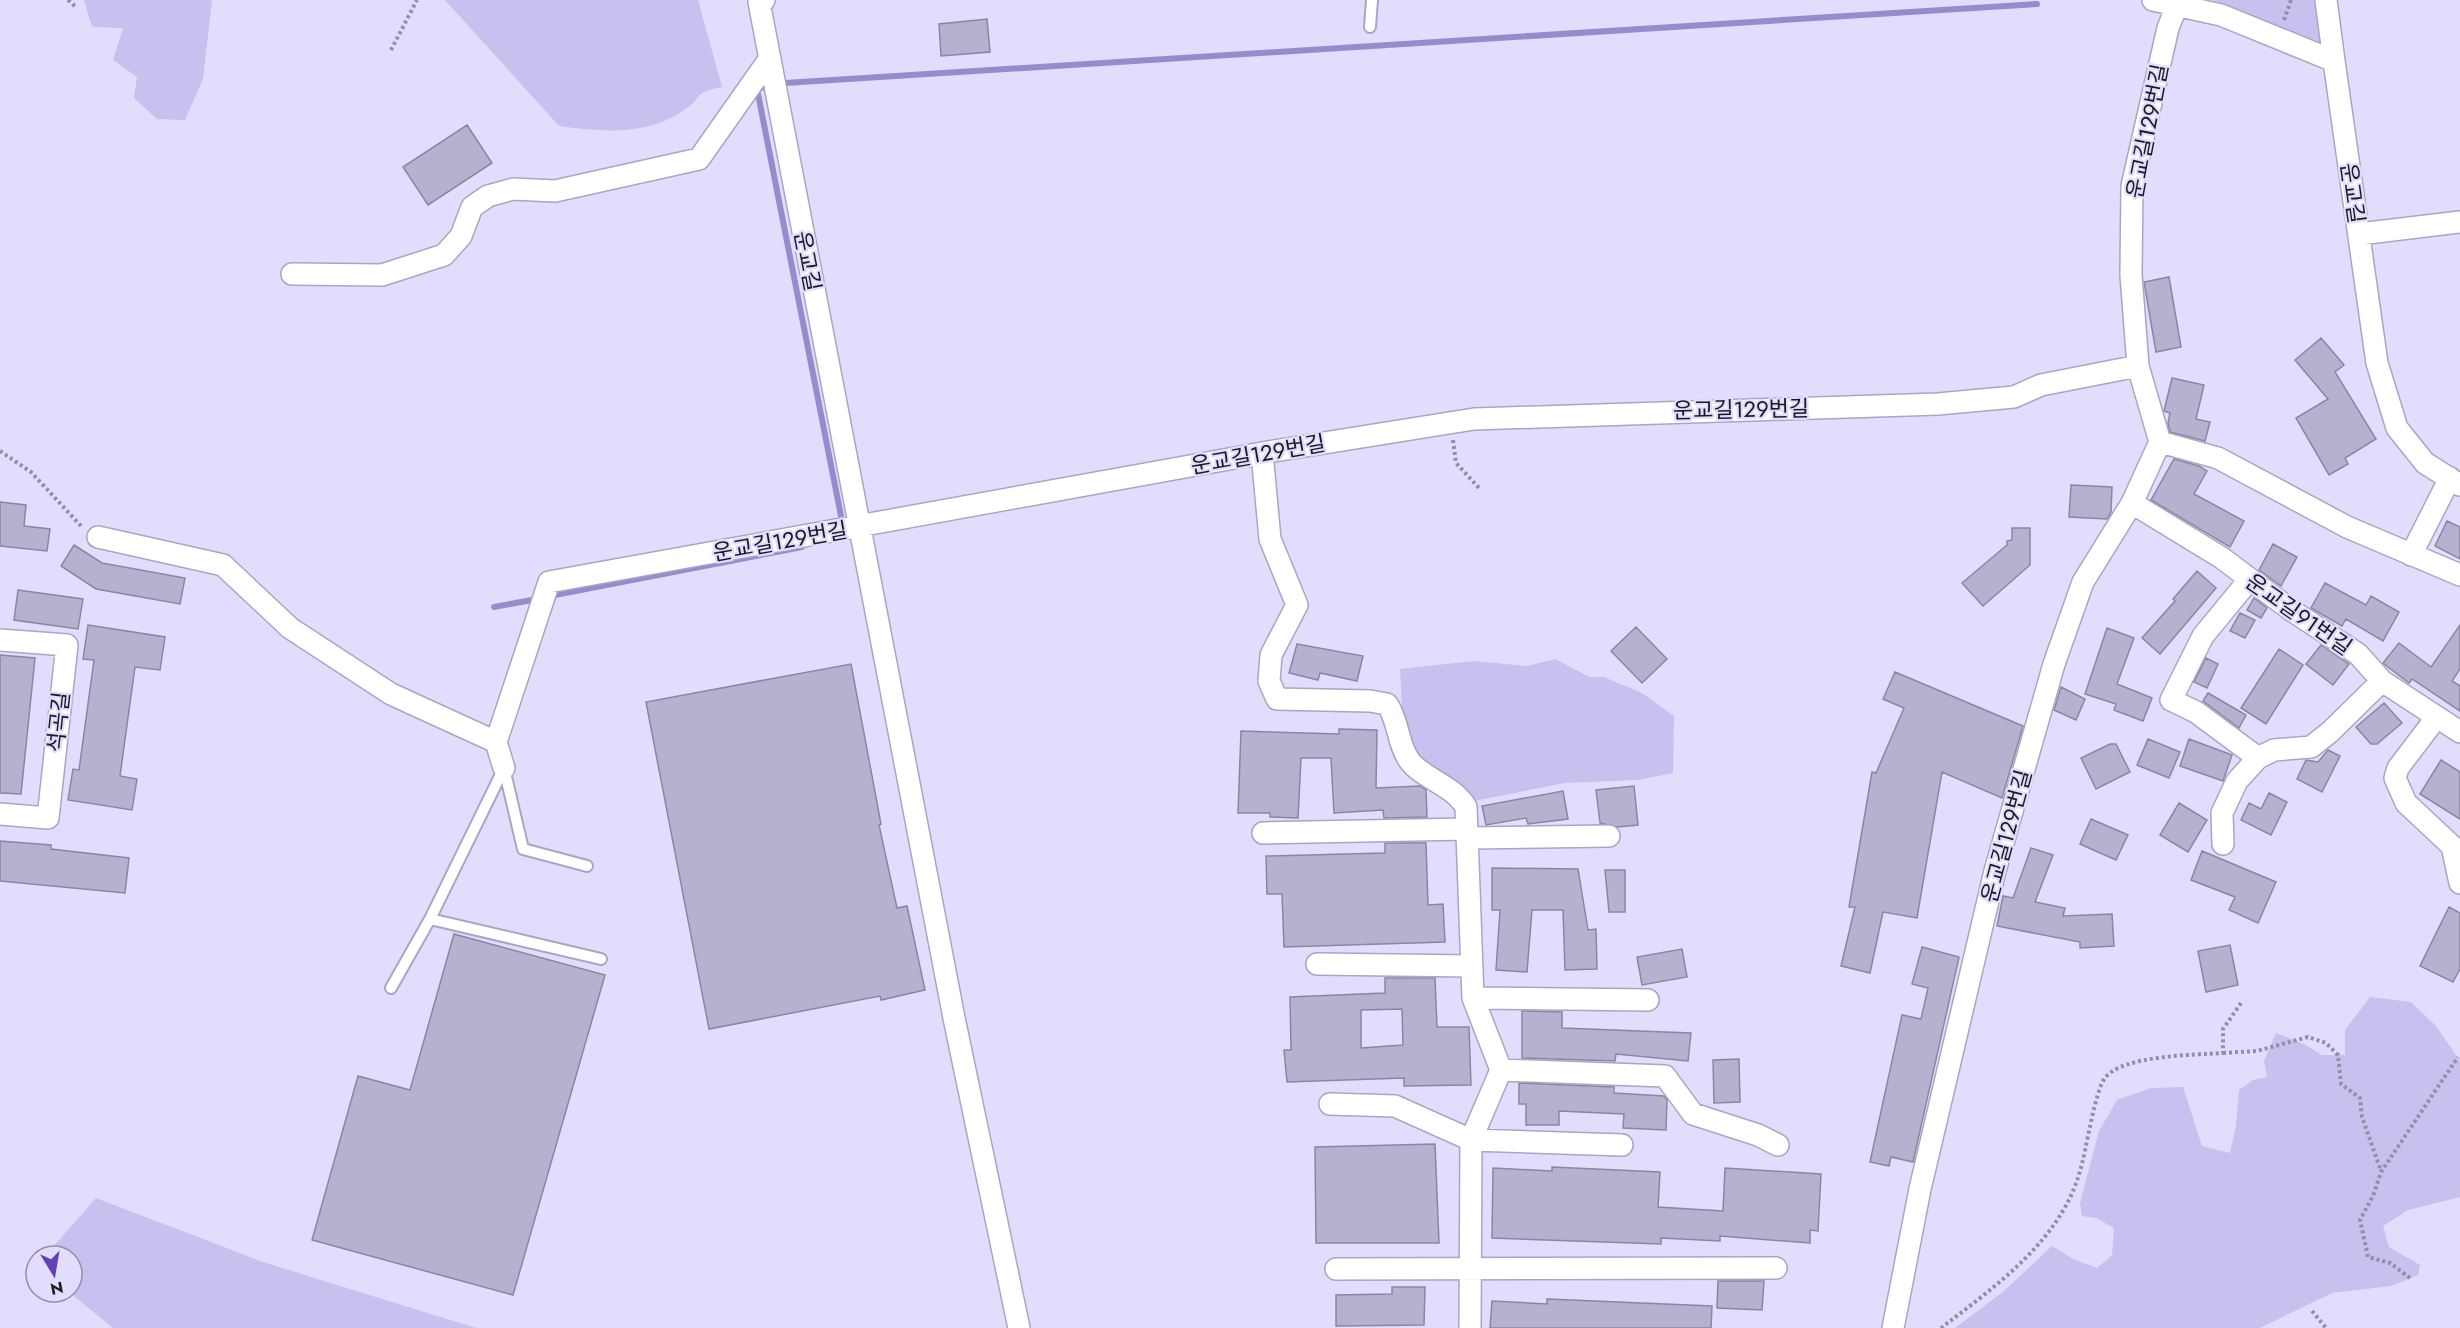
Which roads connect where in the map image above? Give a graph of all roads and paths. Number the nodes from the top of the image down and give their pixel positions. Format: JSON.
{"nodes":[{"id":1,"x":68,"y":0,"type":"edge"},
{"id":2,"x":417,"y":0,"type":"edge"},
{"id":3,"x":764,"y":0,"type":"edge"},
{"id":4,"x":1372,"y":0,"type":"edge"},
{"id":5,"x":2153,"y":0,"type":"edge"},
{"id":6,"x":2326,"y":0,"type":"edge"},
{"id":7,"x":2177,"y":5,"type":"junction"},
{"id":8,"x":76,"y":7,"type":"dead end"},
{"id":9,"x":1370,"y":27,"type":"dead end"},
{"id":10,"x":391,"y":50,"type":"dead end"},
{"id":11,"x":770,"y":58,"type":"junction"},
{"id":12,"x":2334,"y":61,"type":"junction"},
{"id":13,"x":2460,"y":222,"type":"edge"},
{"id":14,"x":2359,"y":234,"type":"junction"},
{"id":15,"x":292,"y":274,"type":"dead end"},
{"id":16,"x":2138,"y":366,"type":"junction"},
{"id":17,"x":1450,"y":422,"type":"junction"},
{"id":18,"x":2160,"y":442,"type":"junction"},
{"id":19,"x":0,"y":451,"type":"edge"},
{"id":20,"x":1262,"y":453,"type":"junction"},
{"id":21,"x":2455,"y":482,"type":"edge"},
{"id":22,"x":1479,"y":488,"type":"dead end"},
{"id":23,"x":2132,"y":503,"type":"junction"},
{"id":24,"x":858,"y":526,"type":"junction"},
{"id":25,"x":98,"y":537,"type":"joint"},
{"id":26,"x":2411,"y":555,"type":"junction"},
{"id":27,"x":2460,"y":575,"type":"edge"},
{"id":28,"x":2249,"y":580,"type":"junction"},
{"id":29,"x":0,"y":640,"type":"edge"},
{"id":30,"x":2382,"y":681,"type":"junction"},
{"id":31,"x":2436,"y":718,"type":"junction"},
{"id":32,"x":2460,"y":732,"type":"edge"},
{"id":33,"x":496,"y":742,"type":"junction"},
{"id":34,"x":2258,"y":758,"type":"junction"},
{"id":35,"x":504,"y":768,"type":"junction"},
{"id":36,"x":0,"y":814,"type":"edge"},
{"id":37,"x":1263,"y":832,"type":"dead end"},
{"id":38,"x":1467,"y":833,"type":"junction"},
{"id":39,"x":1609,"y":836,"type":"dead end"},
{"id":40,"x":2223,"y":844,"type":"dead end"},
{"id":41,"x":587,"y":866,"type":"dead end"},
{"id":42,"x":2460,"y":883,"type":"edge"},
{"id":43,"x":430,"y":919,"type":"junction"},
{"id":44,"x":601,"y":959,"type":"dead end"},
{"id":45,"x":1317,"y":964,"type":"dead end"},
{"id":46,"x":1472,"y":966,"type":"junction"},
{"id":47,"x":391,"y":988,"type":"dead end"},
{"id":48,"x":1473,"y":998,"type":"junction"},
{"id":49,"x":1648,"y":1000,"type":"dead end"},
{"id":50,"x":2241,"y":1003,"type":"dead end"},
{"id":51,"x":2223,"y":1053,"type":"junction"},
{"id":52,"x":2458,"y":1057,"type":"dead end"},
{"id":53,"x":1501,"y":1070,"type":"junction"},
{"id":54,"x":1330,"y":1104,"type":"dead end"},
{"id":55,"x":1471,"y":1140,"type":"junction"},
{"id":56,"x":1622,"y":1145,"type":"dead end"},
{"id":57,"x":1778,"y":1145,"type":"dead end"},
{"id":58,"x":2381,"y":1172,"type":"junction"},
{"id":59,"x":1776,"y":1268,"type":"dead end"},
{"id":60,"x":1336,"y":1269,"type":"dead end"},
{"id":61,"x":1470,"y":1269,"type":"junction"},
{"id":62,"x":2410,"y":1278,"type":"dead end"},
{"id":63,"x":2312,"y":1311,"type":"dead end"},
{"id":64,"x":1019,"y":1328,"type":"edge"},
{"id":65,"x":1470,"y":1328,"type":"edge"},
{"id":66,"x":1893,"y":1328,"type":"edge"},
{"id":67,"x":1941,"y":1328,"type":"edge"},
{"id":68,"x":2326,"y":1328,"type":"edge"}],
"edges":[{"from":1,"to":8,"type":"path"},
{"from":2,"to":10,"type":"path"},
{"from":3,"to":11,"type":"street","name":"운교길"},
{"from":4,"to":9,"type":"lane"},
{"from":5,"to":7,"type":"street"},
{"from":6,"to":12,"type":"street","name":"운교길"},
{"from":7,"to":12,"type":"street"},
{"from":7,"to":16,"type":"street","name":"운교길129번길"},
{"from":11,"to":15,"type":"street"},
{"from":11,"to":24,"type":"street","name":"운교길"},
{"from":12,"to":14,"type":"street","name":"운교길"},
{"from":13,"to":14,"type":"street"},
{"from":14,"to":21,"type":"street","name":"운교길"},
{"from":16,"to":17,"type":"street","name":"운교길129번길"},
{"from":16,"to":18,"type":"street","name":"운교길129번길"},
{"from":17,"to":20,"type":"street","name":"운교길129번길"},
{"from":17,"to":22,"type":"path"},
{"from":18,"to":23,"type":"street","name":"운교길129번길"},
{"from":18,"to":26,"type":"street"},
{"from":19,"to":25,"type":"path"},
{"from":20,"to":24,"type":"street","name":"운교길129번길"},
{"from":20,"to":38,"type":"street"},
{"from":21,"to":26,"type":"street"},
{"from":23,"to":28,"type":"street","name":"운교길91번길"},
{"from":23,"to":66,"type":"street","name":"운교길129번길"},
{"from":24,"to":33,"type":"street","name":"운교길129번길"},
{"from":24,"to":64,"type":"street","name":"운교길"},
{"from":25,"to":33,"type":"street"},
{"from":26,"to":27,"type":"street"},
{"from":28,"to":30,"type":"street","name":"운교길91번길"},
{"from":28,"to":34,"type":"street"},
{"from":29,"to":36,"type":"street","name":"석곡길"},
{"from":30,"to":31,"type":"street","name":"운교길91번길"},
{"from":30,"to":34,"type":"street"},
{"from":31,"to":32,"type":"street","name":"운교길91번길"},
{"from":31,"to":42,"type":"street"},
{"from":33,"to":35,"type":"street"},
{"from":34,"to":40,"type":"street"},
{"from":35,"to":41,"type":"lane"},
{"from":35,"to":43,"type":"lane"},
{"from":37,"to":38,"type":"street"},
{"from":38,"to":39,"type":"street"},
{"from":38,"to":46,"type":"street"},
{"from":43,"to":44,"type":"lane"},
{"from":43,"to":47,"type":"lane"},
{"from":45,"to":46,"type":"street"},
{"from":46,"to":48,"type":"street"},
{"from":48,"to":49,"type":"street"},
{"from":48,"to":53,"type":"street"},
{"from":50,"to":51,"type":"path"},
{"from":51,"to":58,"type":"path"},
{"from":51,"to":67,"type":"path"},
{"from":52,"to":58,"type":"path"},
{"from":53,"to":55,"type":"street"},
{"from":53,"to":57,"type":"street"},
{"from":54,"to":55,"type":"street"},
{"from":55,"to":56,"type":"street"},
{"from":55,"to":61,"type":"street"},
{"from":58,"to":62,"type":"path"},
{"from":59,"to":61,"type":"street"},
{"from":60,"to":61,"type":"street"},
{"from":61,"to":65,"type":"street"},
{"from":63,"to":68,"type":"path"}]}
